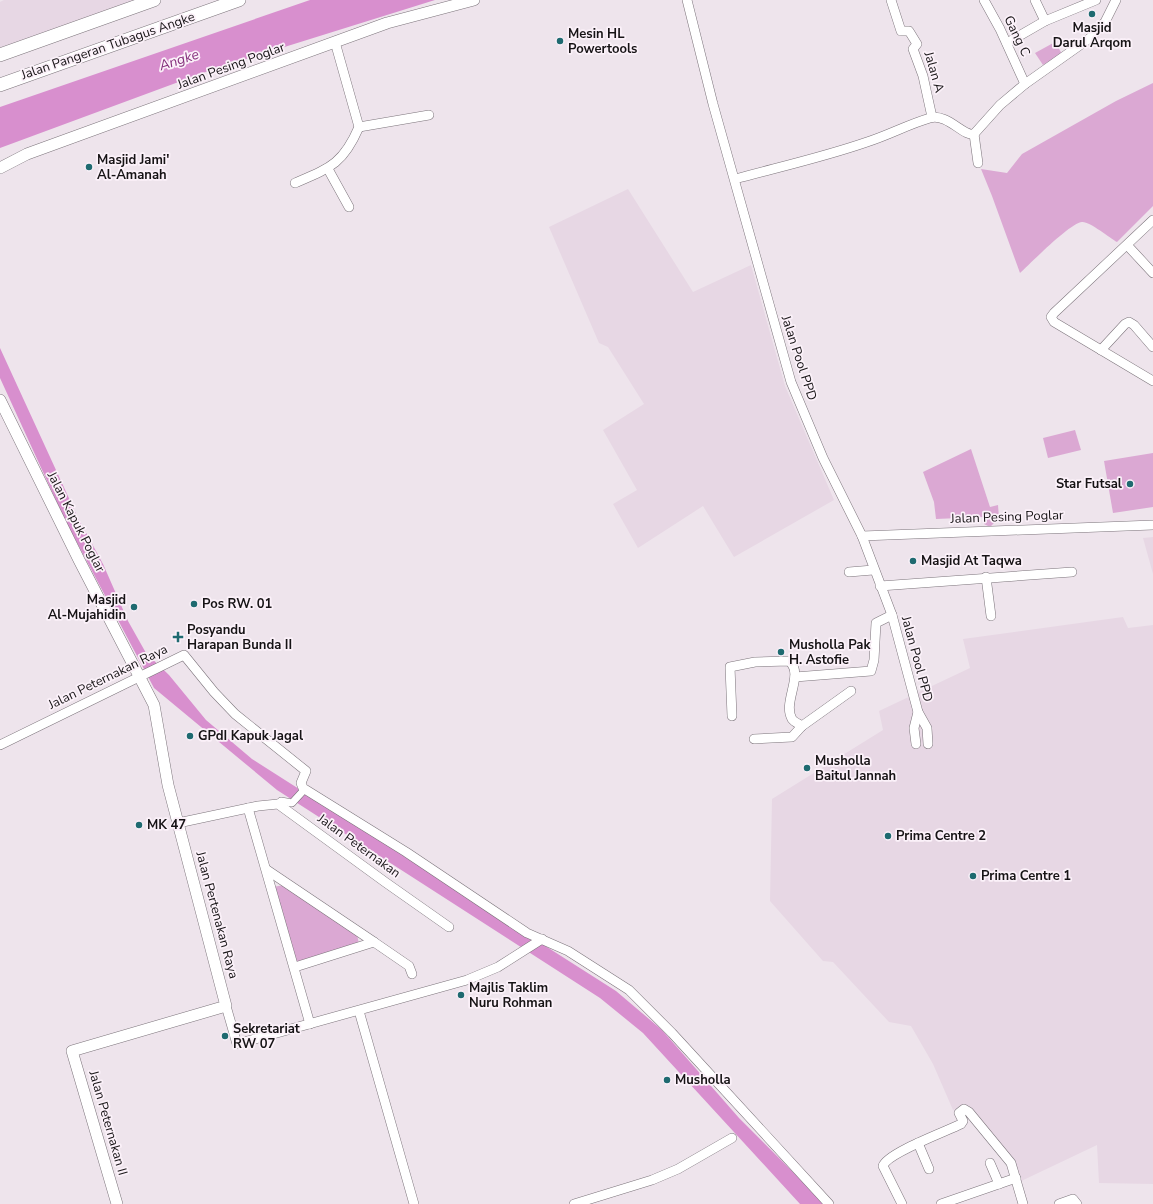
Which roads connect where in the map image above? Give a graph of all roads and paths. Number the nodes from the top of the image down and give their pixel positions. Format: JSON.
{"nodes":[{"id":1,"x":154,"y":0,"type":"edge"},
{"id":2,"x":239,"y":0,"type":"edge"},
{"id":3,"x":474,"y":0,"type":"edge"},
{"id":4,"x":687,"y":0,"type":"edge"},
{"id":5,"x":891,"y":0,"type":"edge"},
{"id":6,"x":984,"y":0,"type":"edge"},
{"id":7,"x":1035,"y":0,"type":"edge"},
{"id":8,"x":1116,"y":0,"type":"edge"},
{"id":9,"x":1092,"y":1,"type":"edge"},
{"id":10,"x":1045,"y":21,"type":"junction"},
{"id":11,"x":336,"y":42,"type":"junction"},
{"id":12,"x":1007,"y":43,"type":"junction"},
{"id":13,"x":0,"y":55,"type":"edge"},
{"id":14,"x":1025,"y":84,"type":"junction"},
{"id":15,"x":0,"y":85,"type":"edge"},
{"id":16,"x":429,"y":115,"type":"dead end"},
{"id":17,"x":932,"y":117,"type":"junction"},
{"id":18,"x":359,"y":127,"type":"junction"},
{"id":19,"x":974,"y":134,"type":"junction"},
{"id":20,"x":978,"y":163,"type":"dead end"},
{"id":21,"x":0,"y":168,"type":"edge"},
{"id":22,"x":328,"y":169,"type":"junction"},
{"id":23,"x":735,"y":179,"type":"junction"},
{"id":24,"x":295,"y":183,"type":"dead end"},
{"id":25,"x":349,"y":207,"type":"dead end"},
{"id":26,"x":1153,"y":220,"type":"edge"},
{"id":27,"x":1127,"y":245,"type":"junction"},
{"id":28,"x":1153,"y":273,"type":"edge"},
{"id":29,"x":1153,"y":347,"type":"edge"},
{"id":30,"x":1101,"y":350,"type":"junction"},
{"id":31,"x":1153,"y":381,"type":"edge"},
{"id":32,"x":0,"y":400,"type":"edge"},
{"id":33,"x":1153,"y":525,"type":"edge"},
{"id":34,"x":862,"y":536,"type":"junction"},
{"id":35,"x":873,"y":570,"type":"junction"},
{"id":36,"x":849,"y":572,"type":"dead end"},
{"id":37,"x":1072,"y":572,"type":"dead end"},
{"id":38,"x":986,"y":577,"type":"junction"},
{"id":39,"x":880,"y":586,"type":"junction"},
{"id":40,"x":892,"y":615,"type":"junction"},
{"id":41,"x":991,"y":616,"type":"dead end"},
{"id":42,"x":143,"y":676,"type":"junction"},
{"id":43,"x":795,"y":677,"type":"junction"},
{"id":44,"x":851,"y":690,"type":"dead end"},
{"id":45,"x":918,"y":712,"type":"junction"},
{"id":46,"x":732,"y":716,"type":"dead end"},
{"id":47,"x":802,"y":726,"type":"junction"},
{"id":48,"x":754,"y":739,"type":"dead end"},
{"id":49,"x":0,"y":744,"type":"edge"},
{"id":50,"x":916,"y":744,"type":"dead end"},
{"id":51,"x":928,"y":744,"type":"dead end"},
{"id":52,"x":303,"y":789,"type":"junction"},
{"id":53,"x":278,"y":804,"type":"junction"},
{"id":54,"x":248,"y":808,"type":"junction"},
{"id":55,"x":178,"y":823,"type":"junction"},
{"id":56,"x":267,"y":870,"type":"junction"},
{"id":57,"x":450,"y":927,"type":"dead end"},
{"id":58,"x":539,"y":941,"type":"junction"},
{"id":59,"x":374,"y":942,"type":"junction"},
{"id":60,"x":295,"y":967,"type":"junction"},
{"id":61,"x":412,"y":974,"type":"dead end"},
{"id":62,"x":226,"y":1006,"type":"junction"},
{"id":63,"x":359,"y":1011,"type":"junction"},
{"id":64,"x":310,"y":1024,"type":"junction"},
{"id":65,"x":732,"y":1138,"type":"dead end"},
{"id":66,"x":918,"y":1143,"type":"junction"},
{"id":67,"x":990,"y":1163,"type":"dead end"},
{"id":68,"x":929,"y":1169,"type":"dead end"},
{"id":69,"x":1016,"y":1178,"type":"junction"},
{"id":70,"x":999,"y":1184,"type":"junction"},
{"id":71,"x":117,"y":1204,"type":"edge"},
{"id":72,"x":414,"y":1204,"type":"edge"},
{"id":73,"x":574,"y":1204,"type":"edge"},
{"id":74,"x":829,"y":1204,"type":"edge"},
{"id":75,"x":902,"y":1204,"type":"edge"},
{"id":76,"x":941,"y":1204,"type":"edge"},
{"id":77,"x":1023,"y":1204,"type":"edge"},
{"id":78,"x":1059,"y":1204,"type":"edge"},
{"id":79,"x":1077,"y":1204,"type":"edge"}],
"edges":[{"from":1,"to":13,"type":"main road","name":"Jalan Pangeran Tubagus Angke"},
{"from":2,"to":15,"type":"main road","name":"Jalan Pangeran Tubagus Angke"},
{"from":3,"to":11,"type":"street","name":"Jalan Pesing Poglar"},
{"from":4,"to":23,"type":"street","name":"Jalan Pool PPD"},
{"from":5,"to":17,"type":"street","name":"Jalan A"},
{"from":6,"to":12,"type":"street","name":"Gang C"},
{"from":7,"to":10,"type":"street"},
{"from":8,"to":14,"type":"street"},
{"from":9,"to":10,"type":"street"},
{"from":10,"to":12,"type":"street"},
{"from":11,"to":18,"type":"street"},
{"from":11,"to":21,"type":"street","name":"Jalan Pesing Poglar"},
{"from":12,"to":14,"type":"street","name":"Gang C"},
{"from":14,"to":19,"type":"street"},
{"from":16,"to":18,"type":"street"},
{"from":17,"to":19,"type":"street"},
{"from":17,"to":23,"type":"street"},
{"from":18,"to":22,"type":"street"},
{"from":19,"to":20,"type":"street"},
{"from":22,"to":24,"type":"street"},
{"from":22,"to":25,"type":"street"},
{"from":23,"to":34,"type":"street","name":"Jalan Pool PPD"},
{"from":26,"to":27,"type":"street"},
{"from":27,"to":28,"type":"street"},
{"from":27,"to":30,"type":"street"},
{"from":29,"to":30,"type":"street"},
{"from":30,"to":31,"type":"street"},
{"from":32,"to":42,"type":"street","name":"Jalan Kapuk Poglar"},
{"from":33,"to":34,"type":"street","name":"Jalan Pesing Poglar"},
{"from":34,"to":35,"type":"street","name":"Jalan Pool PPD"},
{"from":35,"to":36,"type":"street"},
{"from":35,"to":39,"type":"street","name":"Jalan Pool PPD"},
{"from":37,"to":38,"type":"street"},
{"from":38,"to":39,"type":"street"},
{"from":38,"to":41,"type":"street"},
{"from":39,"to":40,"type":"street","name":"Jalan Pool PPD"},
{"from":40,"to":43,"type":"street"},
{"from":40,"to":45,"type":"street","name":"Jalan Pool PPD"},
{"from":42,"to":49,"type":"street","name":"Jalan Peternakan Raya"},
{"from":42,"to":52,"type":"street","name":"Jalan Peternakan Raya"},
{"from":42,"to":55,"type":"street","name":"Jalan Pertenakan Raya"},
{"from":43,"to":46,"type":"street"},
{"from":43,"to":47,"type":"street"},
{"from":44,"to":47,"type":"street"},
{"from":45,"to":50,"type":"street","name":"Jalan Pool PPD"},
{"from":45,"to":51,"type":"street","name":"Jalan Pool PPD"},
{"from":47,"to":48,"type":"street"},
{"from":52,"to":53,"type":"street"},
{"from":52,"to":58,"type":"street"},
{"from":53,"to":54,"type":"street"},
{"from":53,"to":57,"type":"street","name":"Jalan Peternakan"},
{"from":54,"to":55,"type":"street"},
{"from":54,"to":56,"type":"street"},
{"from":55,"to":62,"type":"street","name":"Jalan Pertenakan Raya"},
{"from":56,"to":59,"type":"street"},
{"from":56,"to":60,"type":"street"},
{"from":58,"to":63,"type":"street"},
{"from":58,"to":74,"type":"street"},
{"from":59,"to":60,"type":"street"},
{"from":59,"to":61,"type":"street"},
{"from":60,"to":64,"type":"street"},
{"from":62,"to":64,"type":"street"},
{"from":62,"to":71,"type":"street","name":"Jalan Peternakan II"},
{"from":63,"to":64,"type":"street"},
{"from":63,"to":72,"type":"street"},
{"from":65,"to":73,"type":"street"},
{"from":66,"to":68,"type":"street"},
{"from":66,"to":69,"type":"street"},
{"from":66,"to":75,"type":"street"},
{"from":67,"to":70,"type":"street"},
{"from":69,"to":70,"type":"street"},
{"from":69,"to":77,"type":"street"},
{"from":70,"to":76,"type":"street"},
{"from":78,"to":79,"type":"street"}]}
